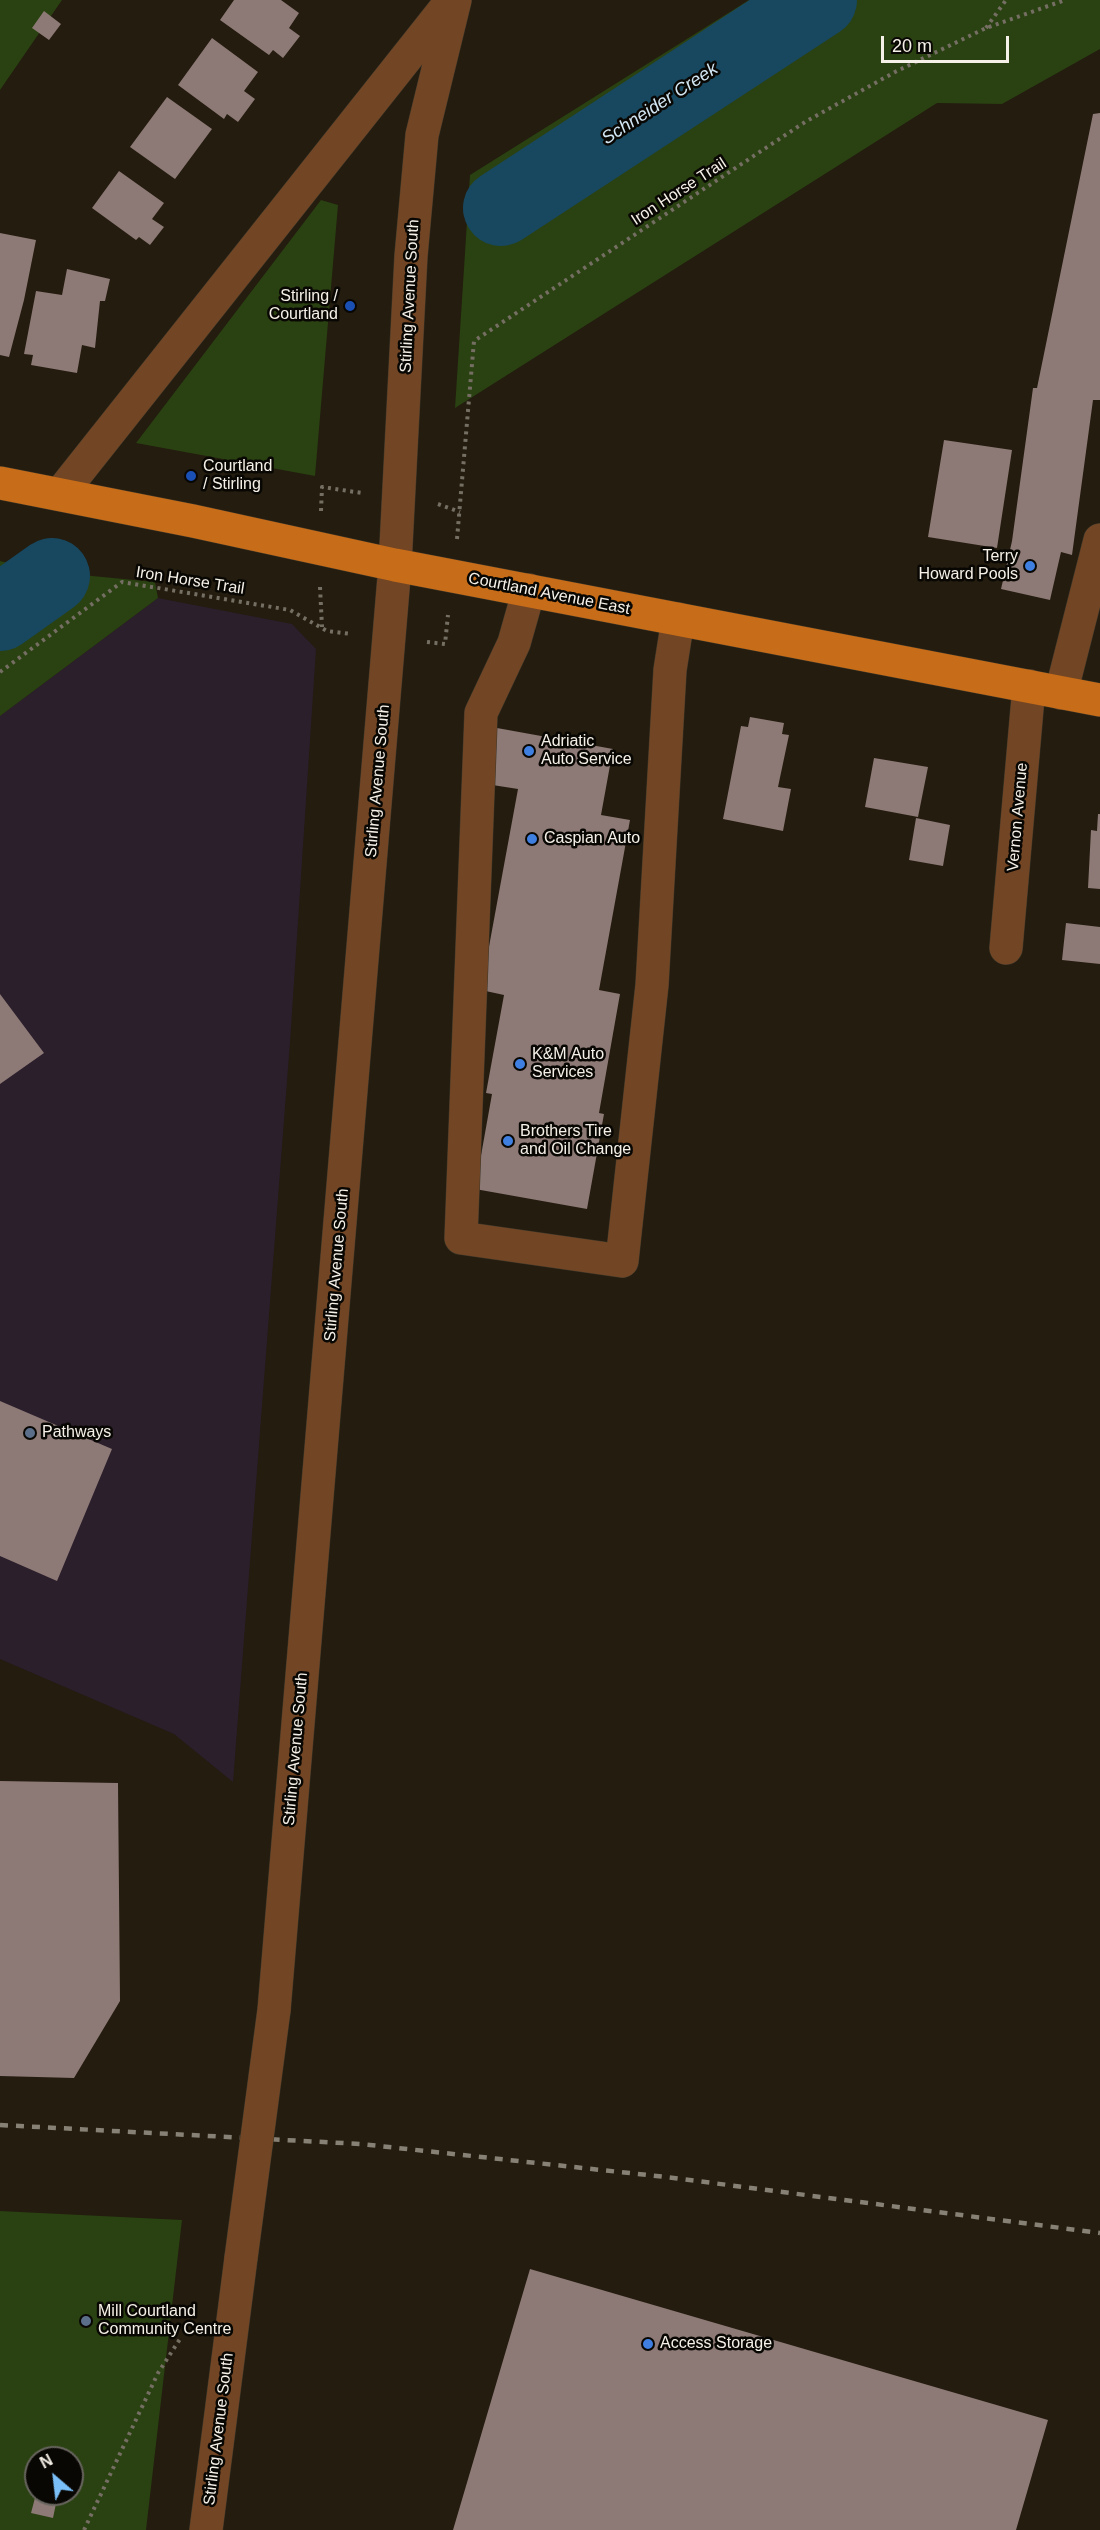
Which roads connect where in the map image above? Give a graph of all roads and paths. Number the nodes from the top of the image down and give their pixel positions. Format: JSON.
{"nodes":[{"id":1,"x":454,"y":0,"type":"edge"},
{"id":2,"x":1006,"y":0,"type":"edge"},
{"id":3,"x":1065,"y":0,"type":"edge"},
{"id":4,"x":986,"y":28,"type":"junction"},
{"id":5,"x":0,"y":483,"type":"edge"},
{"id":6,"x":341,"y":490,"type":"dead end"},
{"id":7,"x":60,"y":493,"type":"junction"},
{"id":8,"x":321,"y":498,"type":"dead end"},
{"id":9,"x":447,"y":506,"type":"dead end"},
{"id":10,"x":460,"y":512,"type":"junction"},
{"id":11,"x":459,"y":519,"type":"dead end"},
{"id":12,"x":1100,"y":540,"type":"edge"},
{"id":13,"x":395,"y":565,"type":"junction"},
{"id":14,"x":529,"y":590,"type":"junction"},
{"id":15,"x":320,"y":618,"type":"dead end"},
{"id":16,"x":678,"y":619,"type":"junction"},
{"id":17,"x":322,"y":628,"type":"junction"},
{"id":18,"x":447,"y":628,"type":"dead end"},
{"id":19,"x":327,"y":631,"type":"dead end"},
{"id":20,"x":430,"y":643,"type":"dead end"},
{"id":21,"x":0,"y":672,"type":"edge"},
{"id":22,"x":1029,"y":686,"type":"junction"},
{"id":23,"x":1061,"y":693,"type":"junction"},
{"id":24,"x":1100,"y":700,"type":"edge"},
{"id":25,"x":1006,"y":948,"type":"dead end"},
{"id":26,"x":180,"y":2339,"type":"dead end"},
{"id":27,"x":84,"y":2530,"type":"edge"},
{"id":28,"x":206,"y":2530,"type":"edge"}],
"edges":[{"from":1,"to":7,"type":"street","name":"Stirling Avenue South"},
{"from":1,"to":13,"type":"street","name":"Stirling Avenue South"},
{"from":2,"to":4,"type":"path"},
{"from":3,"to":4,"type":"path","name":"Iron Horse Trail"},
{"from":4,"to":10,"type":"path","name":"Iron Horse Trail"},
{"from":5,"to":7,"type":"main road","name":"Courtland Avenue East"},
{"from":6,"to":8,"type":"path"},
{"from":7,"to":13,"type":"main road","name":"Courtland Avenue East"},
{"from":9,"to":10,"type":"path"},
{"from":10,"to":11,"type":"path","name":"Iron Horse Trail"},
{"from":12,"to":23,"type":"street"},
{"from":13,"to":14,"type":"main road","name":"Courtland Avenue East"},
{"from":13,"to":28,"type":"street","name":"Stirling Avenue South","bridge":true},
{"from":14,"to":16,"type":"main road","name":"Courtland Avenue East"},
{"from":14,"to":16,"type":"street"},
{"from":15,"to":17,"type":"path"},
{"from":16,"to":22,"type":"main road","name":"Courtland Avenue East"},
{"from":17,"to":19,"type":"path","name":"Iron Horse Trail"},
{"from":17,"to":21,"type":"path","name":"Iron Horse Trail"},
{"from":18,"to":20,"type":"path"},
{"from":22,"to":23,"type":"main road","name":"Courtland Avenue East"},
{"from":22,"to":25,"type":"street","name":"Vernon Avenue"},
{"from":23,"to":24,"type":"main road","name":"Courtland Avenue East"},
{"from":26,"to":27,"type":"path"}]}
